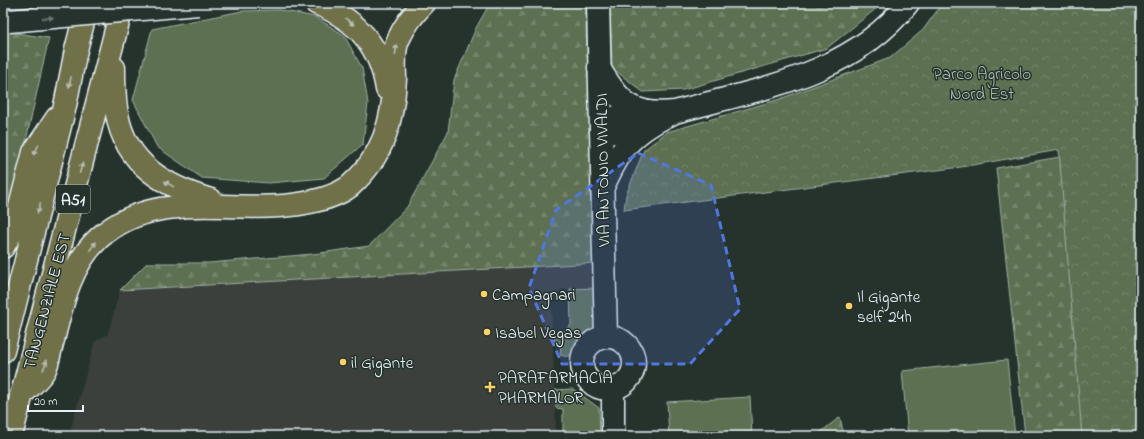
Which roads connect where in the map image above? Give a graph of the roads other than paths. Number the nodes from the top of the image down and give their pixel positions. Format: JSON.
{"nodes":[{"id":1,"x":78,"y":3,"type":"edge"},
{"id":2,"x":88,"y":3,"type":"edge"},
{"id":3,"x":123,"y":3,"type":"edge"},
{"id":4,"x":200,"y":3,"type":"edge"},
{"id":5,"x":316,"y":3,"type":"edge"},
{"id":6,"x":424,"y":3,"type":"edge"},
{"id":7,"x":598,"y":3,"type":"edge"},
{"id":8,"x":908,"y":3,"type":"edge"},
{"id":9,"x":6,"y":22,"type":"edge"},
{"id":10,"x":114,"y":42,"type":"junction"},
{"id":11,"x":76,"y":50,"type":"junction"},
{"id":12,"x":599,"y":68,"type":"junction"},
{"id":13,"x":65,"y":106,"type":"junction"},
{"id":14,"x":644,"y":111,"type":"junction"},
{"id":15,"x":675,"y":112,"type":"junction"},
{"id":16,"x":391,"y":116,"type":"junction"},
{"id":17,"x":601,"y":130,"type":"junction"},
{"id":18,"x":634,"y":135,"type":"junction"},
{"id":19,"x":602,"y":189,"type":"junction"},
{"id":20,"x":232,"y":205,"type":"junction"},
{"id":21,"x":3,"y":247,"type":"edge"},
{"id":22,"x":606,"y":337,"type":"junction"},
{"id":23,"x":3,"y":351,"type":"edge"},
{"id":24,"x":613,"y":389,"type":"junction"},
{"id":25,"x":21,"y":395,"type":"junction"},
{"id":26,"x":11,"y":436,"type":"edge"},
{"id":27,"x":613,"y":436,"type":"edge"}],
"edges":[{"from":1,"to":11,"type":"highway"},
{"from":2,"to":11,"type":"highway","name":"TANGENZIALE EST","number":"A51"},
{"from":3,"to":10,"type":"highway","name":"TANGENZIALE EST","number":"A51"},
{"from":9,"to":4,"type":"main road","one_way":true,"bridge":true},
{"from":5,"to":16,"type":"highway","one_way":true},
{"from":16,"to":6,"type":"highway","one_way":true},
{"from":7,"to":12,"type":"main road","name":"VIA ANTONIO VIVALDI"},
{"from":8,"to":15,"type":"main road"},
{"from":20,"to":10,"type":"highway","one_way":true},
{"from":25,"to":10,"type":"highway","name":"TANGENZIALE EST","number":"A51","one_way":true},
{"from":11,"to":13,"type":"highway","name":"TANGENZIALE EST","number":"A51","one_way":true},
{"from":12,"to":14,"type":"main road"},
{"from":12,"to":17,"type":"main road","name":"VIA ANTONIO VIVALDI"},
{"from":13,"to":21,"type":"highway","one_way":true},
{"from":13,"to":23,"type":"highway","name":"TANGENZIALE EST","number":"A51","one_way":true},
{"from":14,"to":15,"type":"main road"},
{"from":14,"to":17,"type":"main road"},
{"from":15,"to":18,"type":"main road"},
{"from":16,"to":20,"type":"highway"},
{"from":17,"to":18,"type":"main road"},
{"from":17,"to":19,"type":"main road","name":"VIA ANTONIO VIVALDI"},
{"from":18,"to":19,"type":"main road"},
{"from":19,"to":22,"type":"main road","name":"VIA ANTONIO VIVALDI"},
{"from":25,"to":20,"type":"highway","one_way":true},
{"from":22,"to":24,"type":"main road"},
{"from":22,"to":24,"type":"main road"},
{"from":24,"to":27,"type":"main road"},
{"from":25,"to":26,"type":"highway","name":"TANGENZIALE EST","number":"A51"}]}
